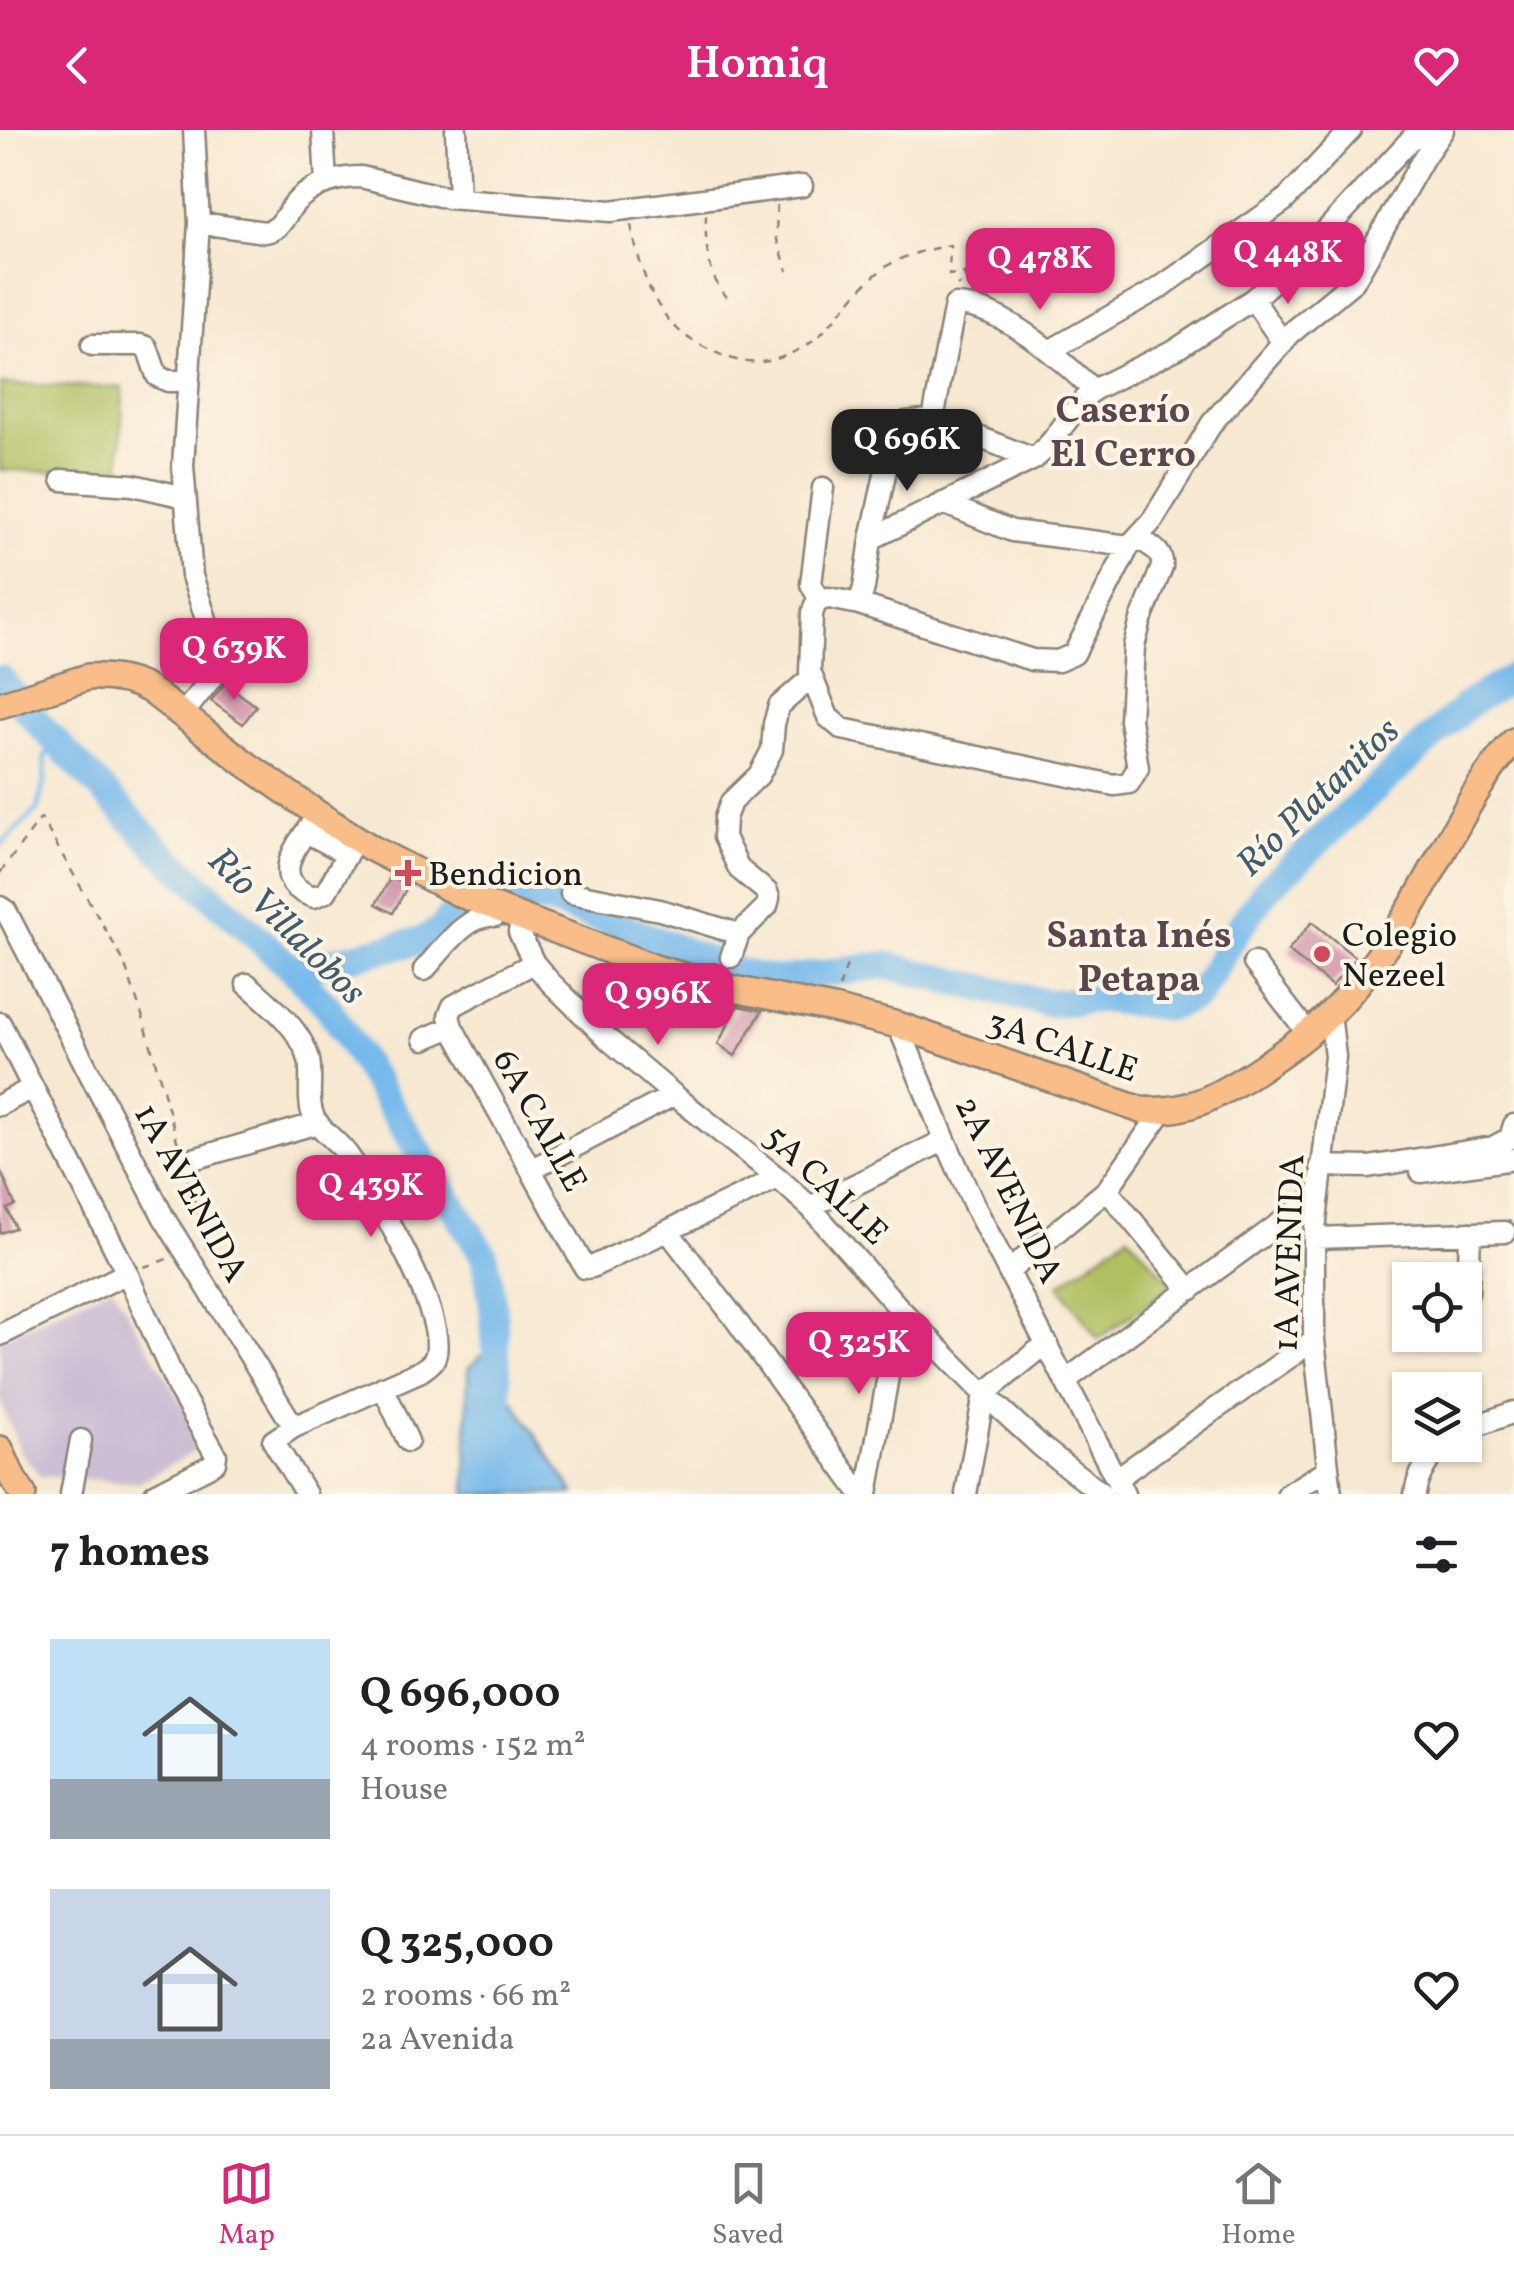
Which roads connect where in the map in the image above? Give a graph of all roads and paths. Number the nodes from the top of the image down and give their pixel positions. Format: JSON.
{"nodes":[{"id":1,"x":194,"y":130,"type":"edge"},
{"id":2,"x":323,"y":130,"type":"edge"},
{"id":3,"x":456,"y":130,"type":"edge"},
{"id":4,"x":1351,"y":130,"type":"edge"},
{"id":5,"x":1440,"y":134,"type":"edge"},
{"id":6,"x":326,"y":183,"type":"junction"},
{"id":7,"x":802,"y":186,"type":"dead end"},
{"id":8,"x":778,"y":189,"type":"junction"},
{"id":9,"x":708,"y":198,"type":"junction"},
{"id":10,"x":459,"y":200,"type":"junction"},
{"id":11,"x":628,"y":209,"type":"junction"},
{"id":12,"x":199,"y":223,"type":"junction"},
{"id":13,"x":788,"y":271,"type":"dead end"},
{"id":14,"x":727,"y":297,"type":"dead end"},
{"id":15,"x":1253,"y":300,"type":"junction"},
{"id":16,"x":954,"y":305,"type":"junction"},
{"id":17,"x":1283,"y":343,"type":"junction"},
{"id":18,"x":92,"y":346,"type":"dead end"},
{"id":19,"x":1051,"y":350,"type":"junction"},
{"id":20,"x":189,"y":382,"type":"junction"},
{"id":21,"x":1094,"y":390,"type":"junction"},
{"id":22,"x":933,"y":419,"type":"junction"},
{"id":23,"x":1034,"y":459,"type":"junction"},
{"id":24,"x":62,"y":480,"type":"dead end"},
{"id":25,"x":823,"y":488,"type":"dead end"},
{"id":26,"x":185,"y":497,"type":"junction"},
{"id":27,"x":943,"y":503,"type":"junction"},
{"id":28,"x":871,"y":539,"type":"junction"},
{"id":29,"x":1134,"y":542,"type":"junction"},
{"id":30,"x":820,"y":600,"type":"junction"},
{"id":31,"x":859,"y":604,"type":"junction"},
{"id":32,"x":812,"y":677,"type":"junction"},
{"id":33,"x":0,"y":705,"type":"edge"},
{"id":34,"x":183,"y":714,"type":"junction"},
{"id":35,"x":1514,"y":741,"type":"edge"},
{"id":36,"x":312,"y":823,"type":"junction"},
{"id":37,"x":351,"y":846,"type":"junction"},
{"id":38,"x":0,"y":873,"type":"edge"},
{"id":39,"x":571,"y":893,"type":"dead end"},
{"id":40,"x":0,"y":907,"type":"edge"},
{"id":41,"x":505,"y":910,"type":"junction"},
{"id":42,"x":738,"y":934,"type":"junction"},
{"id":43,"x":730,"y":957,"type":"dead end"},
{"id":44,"x":534,"y":963,"type":"junction"},
{"id":45,"x":1254,"y":963,"type":"dead end"},
{"id":46,"x":848,"y":964,"type":"dead end"},
{"id":47,"x":424,"y":970,"type":"dead end"},
{"id":48,"x":840,"y":980,"type":"dead end"},
{"id":49,"x":247,"y":984,"type":"dead end"},
{"id":50,"x":1330,"y":1014,"type":"junction"},
{"id":51,"x":452,"y":1016,"type":"junction"},
{"id":52,"x":0,"y":1023,"type":"edge"},
{"id":53,"x":898,"y":1024,"type":"junction"},
{"id":54,"x":1307,"y":1032,"type":"junction"},
{"id":55,"x":424,"y":1039,"type":"dead end"},
{"id":56,"x":32,"y":1088,"type":"junction"},
{"id":57,"x":674,"y":1095,"type":"junction"},
{"id":58,"x":0,"y":1104,"type":"edge"},
{"id":59,"x":1162,"y":1112,"type":"junction"},
{"id":60,"x":318,"y":1124,"type":"junction"},
{"id":61,"x":1514,"y":1125,"type":"edge"},
{"id":62,"x":944,"y":1140,"type":"junction"},
{"id":63,"x":1514,"y":1160,"type":"edge"},
{"id":64,"x":183,"y":1162,"type":"junction"},
{"id":65,"x":532,"y":1169,"type":"junction"},
{"id":66,"x":778,"y":1178,"type":"junction"},
{"id":67,"x":1319,"y":1180,"type":"junction"},
{"id":68,"x":1107,"y":1190,"type":"junction"},
{"id":69,"x":810,"y":1207,"type":"junction"},
{"id":70,"x":668,"y":1231,"type":"junction"},
{"id":71,"x":1505,"y":1232,"type":"dead end"},
{"id":72,"x":1470,"y":1233,"type":"junction"},
{"id":73,"x":1314,"y":1238,"type":"junction"},
{"id":74,"x":187,"y":1256,"type":"junction"},
{"id":75,"x":1469,"y":1262,"type":"edge"},
{"id":76,"x":1009,"y":1271,"type":"junction"},
{"id":77,"x":127,"y":1272,"type":"junction"},
{"id":78,"x":1190,"y":1290,"type":"junction"},
{"id":79,"x":900,"y":1309,"type":"junction"},
{"id":80,"x":0,"y":1335,"type":"edge"},
{"id":81,"x":1314,"y":1340,"type":"junction"},
{"id":82,"x":1047,"y":1343,"type":"junction"},
{"id":83,"x":1065,"y":1380,"type":"junction"},
{"id":84,"x":383,"y":1387,"type":"junction"},
{"id":85,"x":984,"y":1394,"type":"junction"},
{"id":86,"x":1514,"y":1412,"type":"edge"},
{"id":87,"x":1482,"y":1424,"type":"edge"},
{"id":88,"x":294,"y":1427,"type":"junction"},
{"id":89,"x":80,"y":1440,"type":"dead end"},
{"id":90,"x":408,"y":1441,"type":"dead end"},
{"id":91,"x":0,"y":1448,"type":"edge"},
{"id":92,"x":1429,"y":1462,"type":"edge"},
{"id":93,"x":1327,"y":1470,"type":"junction"},
{"id":94,"x":1114,"y":1489,"type":"edge"},
{"id":95,"x":22,"y":1494,"type":"edge"},
{"id":96,"x":71,"y":1494,"type":"edge"},
{"id":97,"x":154,"y":1494,"type":"edge"},
{"id":98,"x":306,"y":1494,"type":"edge"},
{"id":99,"x":864,"y":1494,"type":"edge"},
{"id":100,"x":966,"y":1494,"type":"edge"},
{"id":101,"x":1288,"y":1494,"type":"edge"},
{"id":102,"x":1331,"y":1494,"type":"edge"},
{"id":103,"x":1415,"y":1494,"type":"edge"}],
"edges":[{"from":1,"to":12,"type":"street"},
{"from":2,"to":6,"type":"street"},
{"from":3,"to":10,"type":"street"},
{"from":4,"to":19,"type":"street"},
{"from":5,"to":15,"type":"street"},
{"from":5,"to":17,"type":"street"},
{"from":6,"to":10,"type":"street"},
{"from":6,"to":12,"type":"street"},
{"from":7,"to":8,"type":"street"},
{"from":8,"to":9,"type":"street"},
{"from":8,"to":13,"type":"path"},
{"from":9,"to":11,"type":"street"},
{"from":9,"to":14,"type":"path"},
{"from":10,"to":11,"type":"street"},
{"from":11,"to":16,"type":"path"},
{"from":12,"to":20,"type":"street"},
{"from":15,"to":17,"type":"street"},
{"from":15,"to":21,"type":"street"},
{"from":16,"to":19,"type":"street"},
{"from":16,"to":22,"type":"street"},
{"from":17,"to":29,"type":"street"},
{"from":18,"to":20,"type":"street"},
{"from":19,"to":21,"type":"street"},
{"from":20,"to":26,"type":"street"},
{"from":21,"to":23,"type":"street"},
{"from":22,"to":23,"type":"street"},
{"from":22,"to":28,"type":"street"},
{"from":23,"to":27,"type":"street"},
{"from":24,"to":26,"type":"street"},
{"from":25,"to":30,"type":"street"},
{"from":26,"to":34,"type":"street"},
{"from":27,"to":28,"type":"street"},
{"from":27,"to":29,"type":"street"},
{"from":28,"to":31,"type":"street"},
{"from":29,"to":31,"type":"street"},
{"from":29,"to":32,"type":"street"},
{"from":30,"to":31,"type":"street"},
{"from":30,"to":32,"type":"street"},
{"from":32,"to":42,"type":"street"},
{"from":33,"to":34,"type":"main road"},
{"from":34,"to":36,"type":"main road"},
{"from":35,"to":50,"type":"main road","name":"3A CALLE"},
{"from":36,"to":37,"type":"main road"},
{"from":36,"to":37,"type":"street"},
{"from":37,"to":41,"type":"main road"},
{"from":38,"to":64,"type":"path"},
{"from":39,"to":42,"type":"street"},
{"from":40,"to":74,"type":"street","name":"1A AVENIDA"},
{"from":41,"to":44,"type":"street","name":"5A CALLE"},
{"from":41,"to":47,"type":"street"},
{"from":41,"to":53,"type":"main road","name":"3A CALLE"},
{"from":42,"to":43,"type":"street"},
{"from":44,"to":51,"type":"street"},
{"from":44,"to":57,"type":"street","name":"5A CALLE"},
{"from":45,"to":54,"type":"street"},
{"from":46,"to":48,"type":"path"},
{"from":49,"to":60,"type":"street"},
{"from":50,"to":54,"type":"main road","name":"3A CALLE"},
{"from":50,"to":67,"type":"street","name":"1A AVENIDA"},
{"from":51,"to":55,"type":"street"},
{"from":51,"to":65,"type":"street","name":"6A CALLE"},
{"from":52,"to":56,"type":"street"},
{"from":53,"to":59,"type":"main road","name":"3A CALLE"},
{"from":53,"to":62,"type":"street","name":"2A AVENIDA"},
{"from":54,"to":59,"type":"main road","name":"3A CALLE"},
{"from":56,"to":58,"type":"street"},
{"from":56,"to":77,"type":"street"},
{"from":57,"to":65,"type":"street"},
{"from":57,"to":66,"type":"street","name":"5A CALLE"},
{"from":59,"to":68,"type":"street"},
{"from":60,"to":64,"type":"street"},
{"from":60,"to":84,"type":"street"},
{"from":61,"to":67,"type":"street"},
{"from":62,"to":69,"type":"street"},
{"from":62,"to":76,"type":"street","name":"2A AVENIDA"},
{"from":63,"to":67,"type":"street"},
{"from":64,"to":74,"type":"path"},
{"from":65,"to":70,"type":"street","name":"6A CALLE"},
{"from":66,"to":69,"type":"street","name":"5A CALLE"},
{"from":66,"to":70,"type":"street"},
{"from":67,"to":73,"type":"street","name":"1A AVENIDA"},
{"from":67,"to":78,"type":"street"},
{"from":68,"to":76,"type":"street"},
{"from":68,"to":78,"type":"street"},
{"from":69,"to":79,"type":"street","name":"5A CALLE"},
{"from":70,"to":99,"type":"street"},
{"from":71,"to":72,"type":"street"},
{"from":72,"to":73,"type":"street"},
{"from":72,"to":75,"type":"street"},
{"from":73,"to":81,"type":"street","name":"1A AVENIDA"},
{"from":74,"to":77,"type":"path"},
{"from":74,"to":88,"type":"street","name":"1A AVENIDA"},
{"from":76,"to":82,"type":"street","name":"2A AVENIDA"},
{"from":77,"to":80,"type":"street"},
{"from":77,"to":97,"type":"street"},
{"from":78,"to":83,"type":"street"},
{"from":79,"to":85,"type":"street","name":"5A CALLE"},
{"from":79,"to":99,"type":"street"},
{"from":81,"to":93,"type":"street","name":"1A AVENIDA"},
{"from":81,"to":94,"type":"street"},
{"from":82,"to":83,"type":"street","name":"2A AVENIDA"},
{"from":82,"to":85,"type":"street"},
{"from":83,"to":94,"type":"street","name":"2A AVENIDA"},
{"from":84,"to":88,"type":"street"},
{"from":84,"to":90,"type":"street"},
{"from":85,"to":94,"type":"street","name":"5A CALLE"},
{"from":85,"to":100,"type":"street"},
{"from":86,"to":87,"type":"street"},
{"from":88,"to":98,"type":"street"},
{"from":89,"to":96,"type":"street"},
{"from":91,"to":95,"type":"main road"},
{"from":92,"to":103,"type":"street"},
{"from":93,"to":101,"type":"street"},
{"from":93,"to":102,"type":"street","name":"1A AVENIDA"}]}
